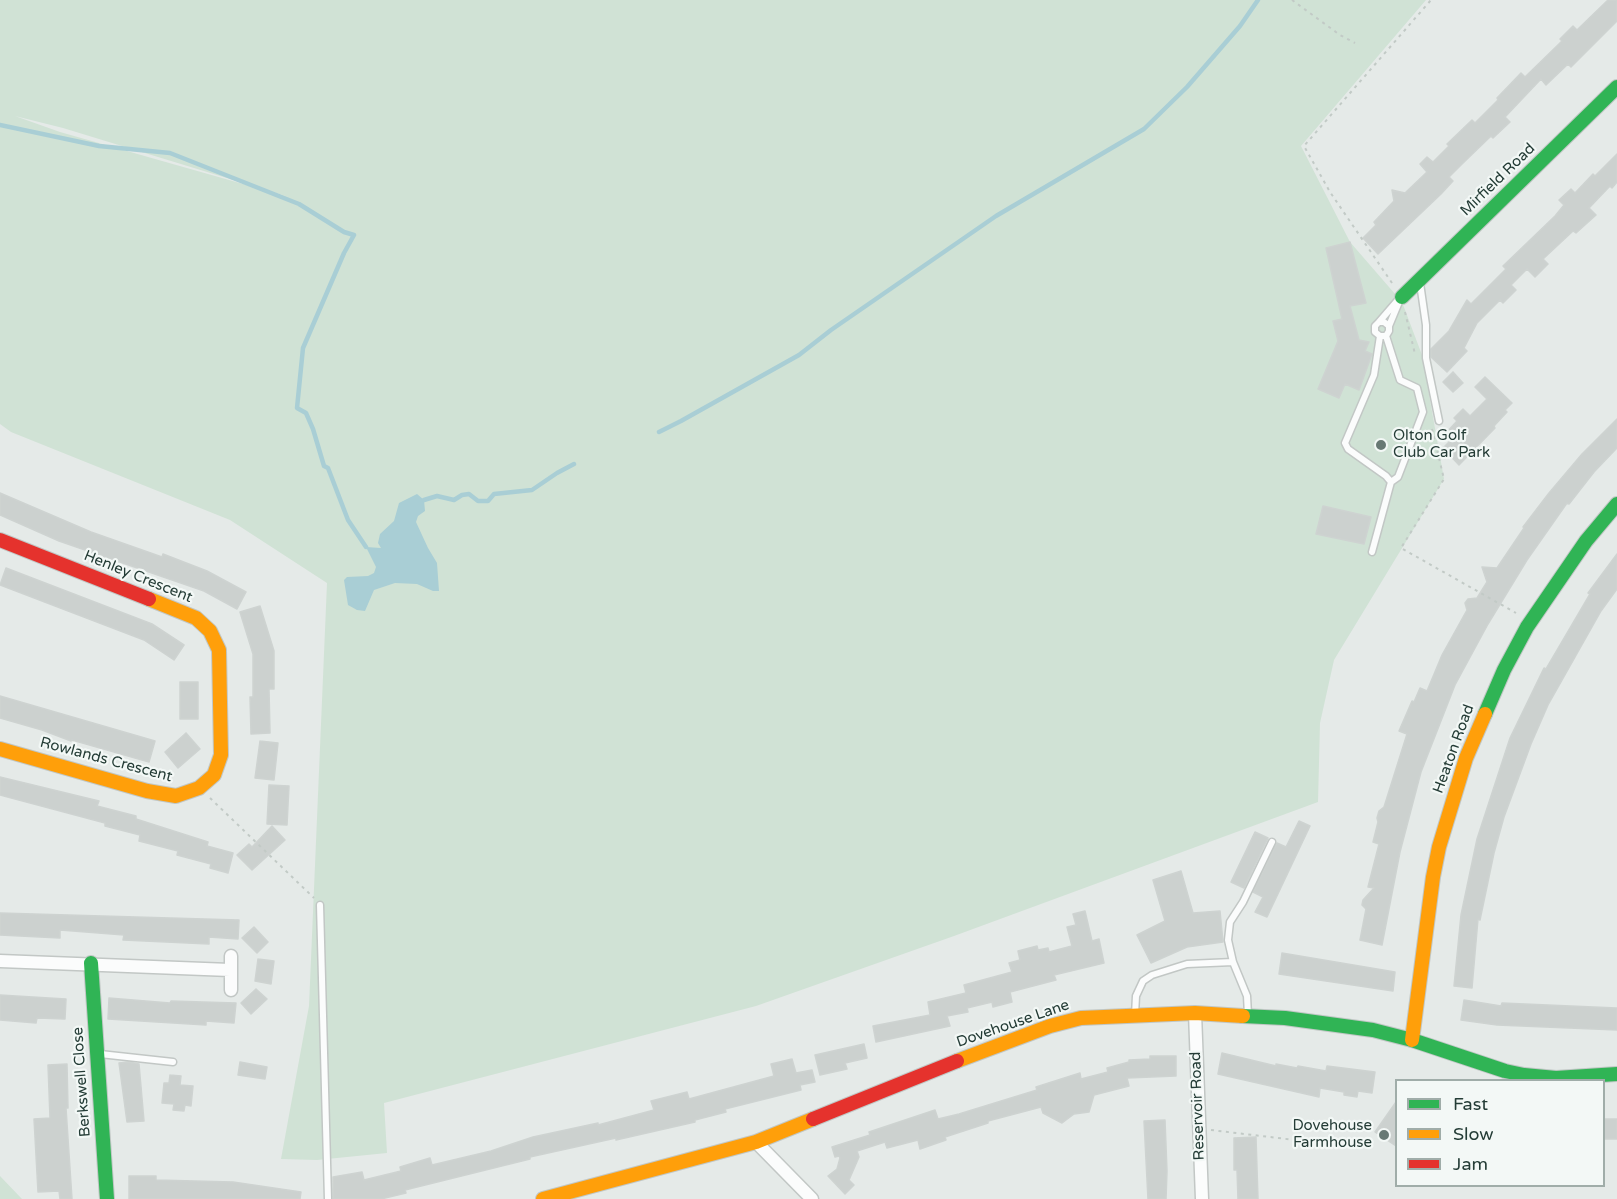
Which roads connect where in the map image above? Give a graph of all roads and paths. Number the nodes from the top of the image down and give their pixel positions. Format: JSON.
{"nodes":[{"id":1,"x":1292,"y":0,"type":"edge"},
{"id":2,"x":1431,"y":0,"type":"edge"},
{"id":3,"x":1355,"y":43,"type":"dead end"},
{"id":4,"x":1617,"y":87,"type":"edge"},
{"id":5,"x":1419,"y":279,"type":"junction"},
{"id":6,"x":1402,"y":297,"type":"junction"},
{"id":7,"x":1379,"y":322,"type":"junction"},
{"id":8,"x":1389,"y":326,"type":"junction"},
{"id":9,"x":1383,"y":336,"type":"junction"},
{"id":10,"x":1415,"y":354,"type":"dead end"},
{"id":11,"x":1439,"y":421,"type":"dead end"},
{"id":12,"x":1431,"y":422,"type":"dead end"},
{"id":13,"x":1390,"y":482,"type":"junction"},
{"id":14,"x":1617,"y":504,"type":"edge"},
{"id":15,"x":0,"y":540,"type":"edge"},
{"id":16,"x":1372,"y":552,"type":"dead end"},
{"id":17,"x":1531,"y":622,"type":"junction"},
{"id":18,"x":0,"y":749,"type":"edge"},
{"id":19,"x":200,"y":788,"type":"junction"},
{"id":20,"x":1272,"y":842,"type":"dead end"},
{"id":21,"x":320,"y":905,"type":"joint"},
{"id":22,"x":231,"y":956,"type":"dead end"},
{"id":23,"x":0,"y":961,"type":"edge"},
{"id":24,"x":1233,"y":962,"type":"junction"},
{"id":25,"x":91,"y":963,"type":"junction"},
{"id":26,"x":230,"y":970,"type":"junction"},
{"id":27,"x":231,"y":990,"type":"dead end"},
{"id":28,"x":1195,"y":1013,"type":"junction"},
{"id":29,"x":1135,"y":1016,"type":"junction"},
{"id":30,"x":1248,"y":1016,"type":"junction"},
{"id":31,"x":1412,"y":1040,"type":"junction"},
{"id":32,"x":97,"y":1053,"type":"junction"},
{"id":33,"x":173,"y":1062,"type":"dead end"},
{"id":34,"x":1617,"y":1074,"type":"edge"},
{"id":35,"x":1200,"y":1129,"type":"junction"},
{"id":36,"x":756,"y":1142,"type":"junction"},
{"id":37,"x":1320,"y":1143,"type":"dead end"},
{"id":38,"x":107,"y":1199,"type":"edge"},
{"id":39,"x":328,"y":1199,"type":"edge"},
{"id":40,"x":543,"y":1199,"type":"edge"},
{"id":41,"x":812,"y":1199,"type":"edge"},
{"id":42,"x":1202,"y":1199,"type":"edge"}],
"edges":[{"from":1,"to":3,"type":"path"},
{"from":2,"to":6,"type":"path"},
{"from":4,"to":5,"type":"street","name":"Mirfield Road"},
{"from":5,"to":6,"type":"street","name":"Mirfield Road"},
{"from":5,"to":11,"type":"lane"},
{"from":6,"to":7,"type":"lane"},
{"from":6,"to":8,"type":"lane"},
{"from":6,"to":10,"type":"path"},
{"from":7,"to":8,"type":"lane"},
{"from":7,"to":9,"type":"lane"},
{"from":8,"to":9,"type":"lane"},
{"from":9,"to":13,"type":"lane"},
{"from":9,"to":13,"type":"lane"},
{"from":12,"to":17,"type":"path"},
{"from":13,"to":16,"type":"lane"},
{"from":14,"to":17,"type":"street","name":"Heaton Road"},
{"from":15,"to":19,"type":"street","name":"Henley Crescent"},
{"from":17,"to":31,"type":"street","name":"Heaton Road"},
{"from":18,"to":19,"type":"street","name":"Rowlands Crescent"},
{"from":19,"to":21,"type":"path"},
{"from":20,"to":24,"type":"lane"},
{"from":21,"to":39,"type":"lane"},
{"from":22,"to":26,"type":"street"},
{"from":23,"to":25,"type":"street"},
{"from":24,"to":29,"type":"lane"},
{"from":24,"to":30,"type":"lane"},
{"from":25,"to":26,"type":"street"},
{"from":25,"to":32,"type":"street","name":"Berkswell Close"},
{"from":26,"to":27,"type":"street"},
{"from":28,"to":29,"type":"street","name":"Dovehouse Lane"},
{"from":28,"to":30,"type":"street","name":"Dovehouse Lane"},
{"from":28,"to":35,"type":"street","name":"Reservoir Road"},
{"from":29,"to":36,"type":"street","name":"Dovehouse Lane"},
{"from":30,"to":31,"type":"street","name":"Dovehouse Lane"},
{"from":31,"to":34,"type":"street","name":"Dovehouse Lane"},
{"from":32,"to":33,"type":"lane"},
{"from":32,"to":38,"type":"street","name":"Berkswell Close"},
{"from":35,"to":37,"type":"path"},
{"from":35,"to":42,"type":"street","name":"Reservoir Road"},
{"from":36,"to":40,"type":"street","name":"Dovehouse Lane"},
{"from":36,"to":41,"type":"street"}]}
